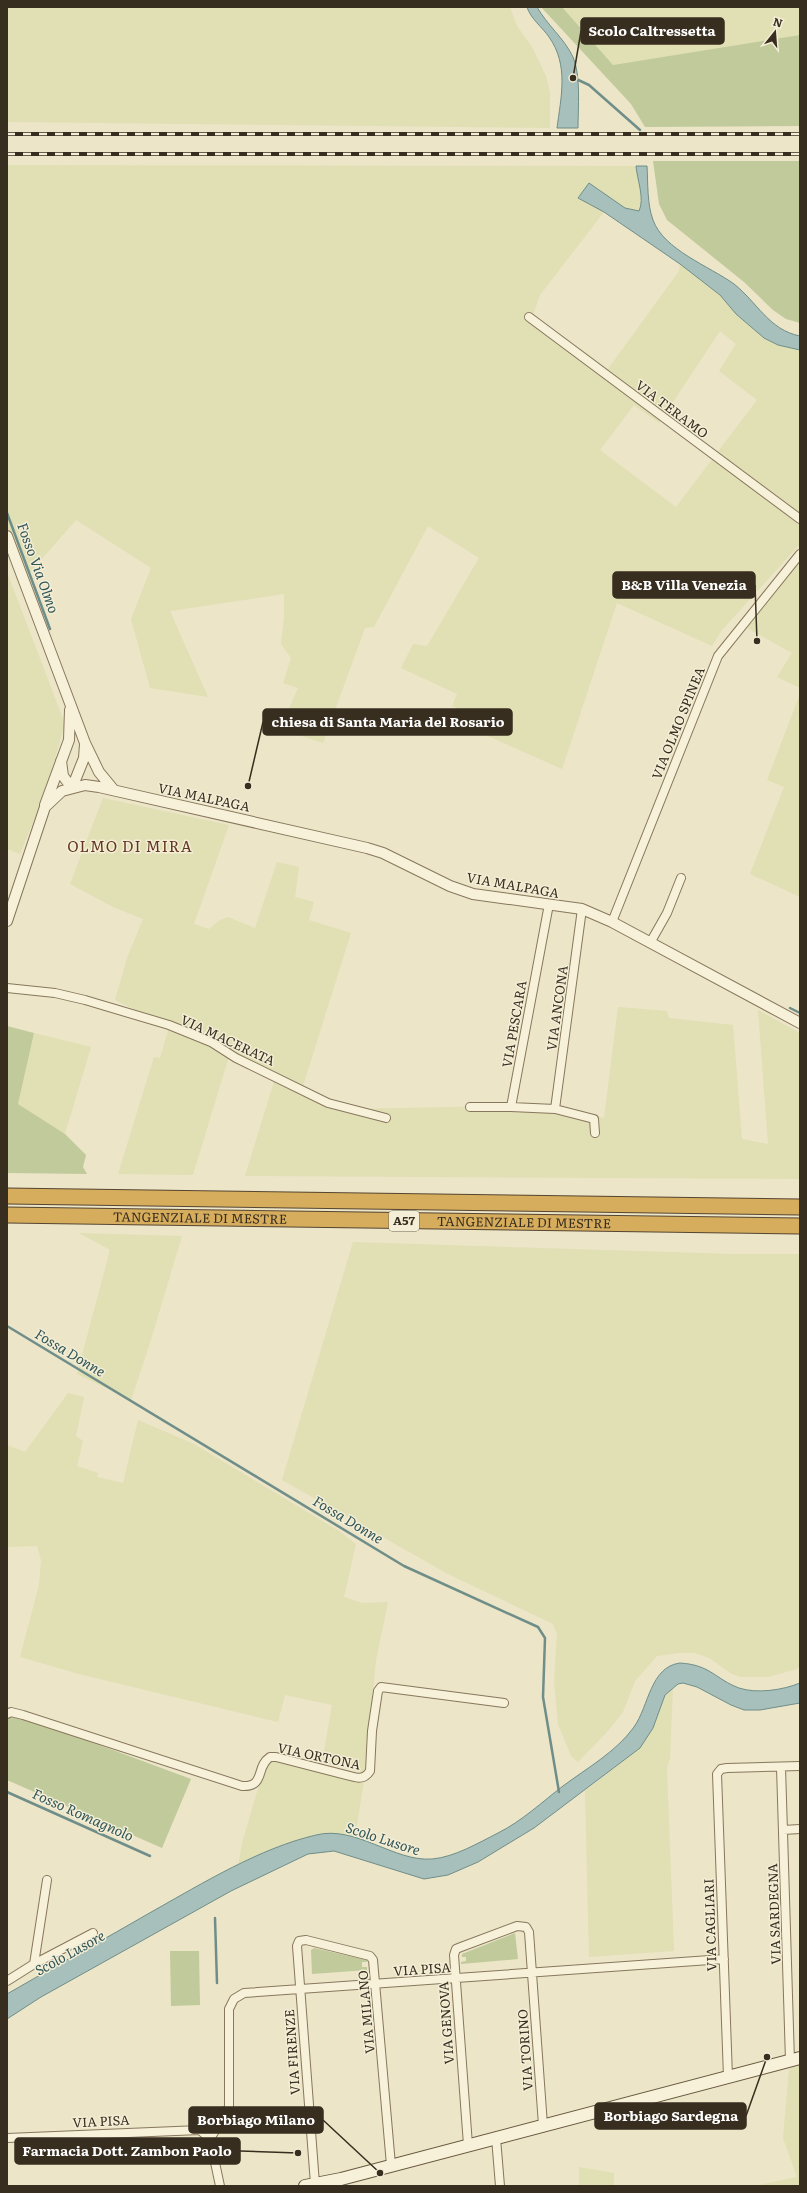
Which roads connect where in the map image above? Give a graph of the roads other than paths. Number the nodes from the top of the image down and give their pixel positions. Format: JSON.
{"nodes":[{"id":1,"x":529,"y":317,"type":"dead end"},
{"id":2,"x":800,"y":519,"type":"edge"},
{"id":3,"x":7,"y":536,"type":"edge"},
{"id":4,"x":800,"y":554,"type":"edge"},
{"id":5,"x":70,"y":704,"type":"junction"},
{"id":6,"x":85,"y":743,"type":"junction"},
{"id":7,"x":61,"y":760,"type":"junction"},
{"id":8,"x":72,"y":788,"type":"junction"},
{"id":9,"x":113,"y":789,"type":"junction"},
{"id":10,"x":45,"y":807,"type":"junction"},
{"id":11,"x":681,"y":878,"type":"dead end"},
{"id":12,"x":549,"y":904,"type":"junction"},
{"id":13,"x":582,"y":909,"type":"junction"},
{"id":14,"x":7,"y":921,"type":"edge"},
{"id":15,"x":612,"y":922,"type":"junction"},
{"id":16,"x":650,"y":943,"type":"junction"},
{"id":17,"x":7,"y":988,"type":"edge"},
{"id":18,"x":800,"y":1022,"type":"edge"},
{"id":19,"x":470,"y":1107,"type":"dead end"},
{"id":20,"x":511,"y":1108,"type":"junction"},
{"id":21,"x":555,"y":1109,"type":"junction"},
{"id":22,"x":386,"y":1118,"type":"dead end"},
{"id":23,"x":595,"y":1133,"type":"dead end"},
{"id":24,"x":7,"y":1196,"type":"edge"},
{"id":25,"x":800,"y":1207,"type":"edge"},
{"id":26,"x":7,"y":1215,"type":"edge"},
{"id":27,"x":800,"y":1226,"type":"edge"},
{"id":28,"x":504,"y":1703,"type":"dead end"},
{"id":29,"x":7,"y":1714,"type":"edge"},
{"id":30,"x":800,"y":1766,"type":"edge"},
{"id":31,"x":781,"y":1767,"type":"junction"},
{"id":32,"x":800,"y":1829,"type":"edge"},
{"id":33,"x":783,"y":1830,"type":"junction"},
{"id":34,"x":47,"y":1880,"type":"dead end"},
{"id":35,"x":93,"y":1933,"type":"dead end"},
{"id":36,"x":724,"y":1959,"type":"junction"},
{"id":37,"x":34,"y":1964,"type":"junction"},
{"id":38,"x":532,"y":1973,"type":"junction"},
{"id":39,"x":454,"y":1978,"type":"junction"},
{"id":40,"x":7,"y":1981,"type":"edge"},
{"id":41,"x":376,"y":1984,"type":"junction"},
{"id":42,"x":299,"y":1990,"type":"junction"},
{"id":43,"x":795,"y":2059,"type":"edge"},
{"id":44,"x":728,"y":2077,"type":"junction"},
{"id":45,"x":229,"y":2108,"type":"junction"},
{"id":46,"x":543,"y":2126,"type":"junction"},
{"id":47,"x":195,"y":2130,"type":"junction"},
{"id":48,"x":7,"y":2138,"type":"edge"},
{"id":49,"x":496,"y":2138,"type":"junction"},
{"id":50,"x":210,"y":2139,"type":"junction"},
{"id":51,"x":468,"y":2145,"type":"junction"},
{"id":52,"x":391,"y":2165,"type":"junction"},
{"id":53,"x":342,"y":2182,"type":"edge"},
{"id":54,"x":310,"y":2185,"type":"edge"},
{"id":55,"x":220,"y":2186,"type":"edge"},
{"id":56,"x":500,"y":2186,"type":"edge"}],
"edges":[{"from":1,"to":2,"type":"street","name":"VIA TERAMO"},
{"from":3,"to":5,"type":"street"},
{"from":4,"to":15,"type":"street","name":"VIA OLMO SPINEA"},
{"from":5,"to":6,"type":"street"},
{"from":5,"to":7,"type":"street"},
{"from":6,"to":8,"type":"street"},
{"from":6,"to":9,"type":"street"},
{"from":7,"to":8,"type":"street"},
{"from":7,"to":10,"type":"street"},
{"from":8,"to":9,"type":"street","name":"VIA MALPAGA"},
{"from":8,"to":10,"type":"street"},
{"from":9,"to":12,"type":"street","name":"VIA MALPAGA"},
{"from":10,"to":14,"type":"street"},
{"from":11,"to":16,"type":"street"},
{"from":12,"to":13,"type":"street","name":"VIA MALPAGA"},
{"from":12,"to":20,"type":"street","name":"VIA PESCARA"},
{"from":13,"to":15,"type":"street","name":"VIA MALPAGA"},
{"from":13,"to":21,"type":"street","name":"VIA ANCONA"},
{"from":15,"to":16,"type":"street","name":"VIA MALPAGA"},
{"from":16,"to":18,"type":"street","name":"VIA MALPAGA"},
{"from":17,"to":22,"type":"street","name":"VIA MACERATA"},
{"from":19,"to":20,"type":"street"},
{"from":20,"to":21,"type":"street"},
{"from":21,"to":23,"type":"street"},
{"from":24,"to":25,"type":"highway","name":"TANGENZIALE DI MESTRE","number":"A57"},
{"from":26,"to":27,"type":"highway","name":"TANGENZIALE DI MESTRE","number":"A57"},
{"from":28,"to":29,"type":"street","name":"VIA ORTONA"},
{"from":30,"to":31,"type":"street"},
{"from":31,"to":33,"type":"street","name":"VIA SARDEGNA"},
{"from":31,"to":36,"type":"street","name":"VIA CAGLIARI"},
{"from":32,"to":33,"type":"street"},
{"from":33,"to":43,"type":"street","name":"VIA SARDEGNA"},
{"from":34,"to":37,"type":"street"},
{"from":35,"to":37,"type":"street"},
{"from":36,"to":38,"type":"street","name":"VIA PISA"},
{"from":36,"to":44,"type":"street","name":"VIA CAGLIARI"},
{"from":37,"to":40,"type":"street"},
{"from":38,"to":39,"type":"street","name":"VIA PISA"},
{"from":38,"to":39,"type":"street","name":"VIA GENOVA"},
{"from":38,"to":46,"type":"street","name":"VIA TORINO"},
{"from":39,"to":41,"type":"street","name":"VIA PISA"},
{"from":39,"to":51,"type":"street","name":"VIA GENOVA"},
{"from":41,"to":42,"type":"street","name":"VIA PISA"},
{"from":41,"to":42,"type":"street","name":"VIA MILANO"},
{"from":41,"to":52,"type":"street","name":"VIA MILANO"},
{"from":42,"to":45,"type":"street","name":"VIA PISA"},
{"from":42,"to":54,"type":"street","name":"VIA FIRENZE"},
{"from":43,"to":44,"type":"main road"},
{"from":44,"to":46,"type":"main road"},
{"from":45,"to":47,"type":"street"},
{"from":45,"to":50,"type":"street"},
{"from":46,"to":49,"type":"main road"},
{"from":47,"to":48,"type":"street","name":"VIA PISA"},
{"from":47,"to":50,"type":"street"},
{"from":49,"to":51,"type":"main road"},
{"from":49,"to":56,"type":"street"},
{"from":50,"to":55,"type":"street"},
{"from":51,"to":52,"type":"main road"},
{"from":52,"to":53,"type":"main road"},
{"from":53,"to":54,"type":"main road"}]}
